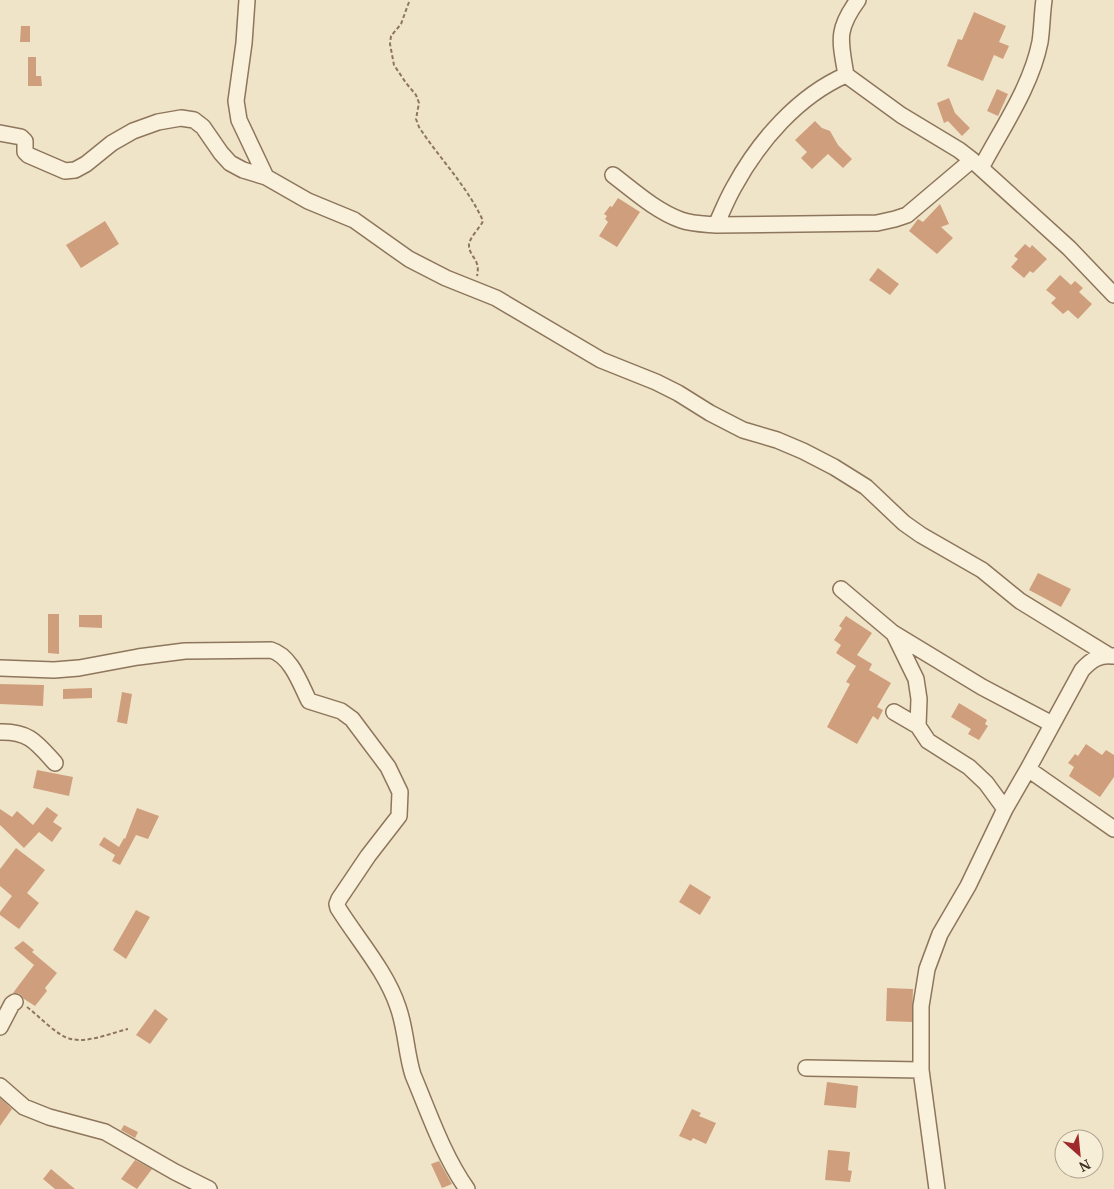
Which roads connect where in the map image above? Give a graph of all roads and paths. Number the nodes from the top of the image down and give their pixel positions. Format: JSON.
{"nodes":[{"id":1,"x":247,"y":0,"type":"edge"},
{"id":2,"x":858,"y":0,"type":"edge"},
{"id":3,"x":1044,"y":0,"type":"edge"},
{"id":4,"x":409,"y":2,"type":"dead end"},
{"id":5,"x":846,"y":74,"type":"junction"},
{"id":6,"x":0,"y":133,"type":"edge"},
{"id":7,"x":976,"y":164,"type":"junction"},
{"id":8,"x":613,"y":175,"type":"dead end"},
{"id":9,"x":266,"y":178,"type":"junction"},
{"id":10,"x":716,"y":225,"type":"junction"},
{"id":11,"x":474,"y":289,"type":"junction"},
{"id":12,"x":1114,"y":295,"type":"edge"},
{"id":13,"x":841,"y":589,"type":"dead end"},
{"id":14,"x":893,"y":633,"type":"junction"},
{"id":15,"x":1111,"y":656,"type":"edge"},
{"id":16,"x":0,"y":668,"type":"edge"},
{"id":17,"x":894,"y":712,"type":"dead end"},
{"id":18,"x":1052,"y":724,"type":"junction"},
{"id":19,"x":918,"y":726,"type":"junction"},
{"id":20,"x":0,"y":732,"type":"edge"},
{"id":21,"x":55,"y":763,"type":"dead end"},
{"id":22,"x":1028,"y":769,"type":"junction"},
{"id":23,"x":1004,"y":809,"type":"junction"},
{"id":24,"x":1114,"y":829,"type":"edge"},
{"id":25,"x":15,"y":1002,"type":"joint"},
{"id":26,"x":0,"y":1027,"type":"edge"},
{"id":27,"x":128,"y":1028,"type":"dead end"},
{"id":28,"x":806,"y":1068,"type":"dead end"},
{"id":29,"x":921,"y":1070,"type":"junction"},
{"id":30,"x":0,"y":1086,"type":"edge"},
{"id":31,"x":209,"y":1189,"type":"edge"},
{"id":32,"x":467,"y":1189,"type":"edge"},
{"id":33,"x":937,"y":1189,"type":"edge"}],
"edges":[{"from":1,"to":9,"type":"street"},
{"from":2,"to":5,"type":"street"},
{"from":3,"to":7,"type":"street"},
{"from":4,"to":11,"type":"path"},
{"from":5,"to":7,"type":"street"},
{"from":5,"to":10,"type":"street"},
{"from":6,"to":9,"type":"street"},
{"from":7,"to":10,"type":"street"},
{"from":7,"to":12,"type":"street"},
{"from":8,"to":10,"type":"street"},
{"from":9,"to":11,"type":"street"},
{"from":11,"to":15,"type":"street"},
{"from":13,"to":14,"type":"street"},
{"from":14,"to":18,"type":"street"},
{"from":14,"to":19,"type":"street"},
{"from":15,"to":18,"type":"street"},
{"from":16,"to":32,"type":"street"},
{"from":17,"to":19,"type":"street"},
{"from":18,"to":22,"type":"street"},
{"from":19,"to":23,"type":"street"},
{"from":20,"to":21,"type":"street"},
{"from":22,"to":23,"type":"street"},
{"from":22,"to":24,"type":"street"},
{"from":23,"to":29,"type":"street"},
{"from":25,"to":26,"type":"street"},
{"from":25,"to":27,"type":"path"},
{"from":28,"to":29,"type":"street"},
{"from":29,"to":33,"type":"street"},
{"from":30,"to":31,"type":"street"}]}
